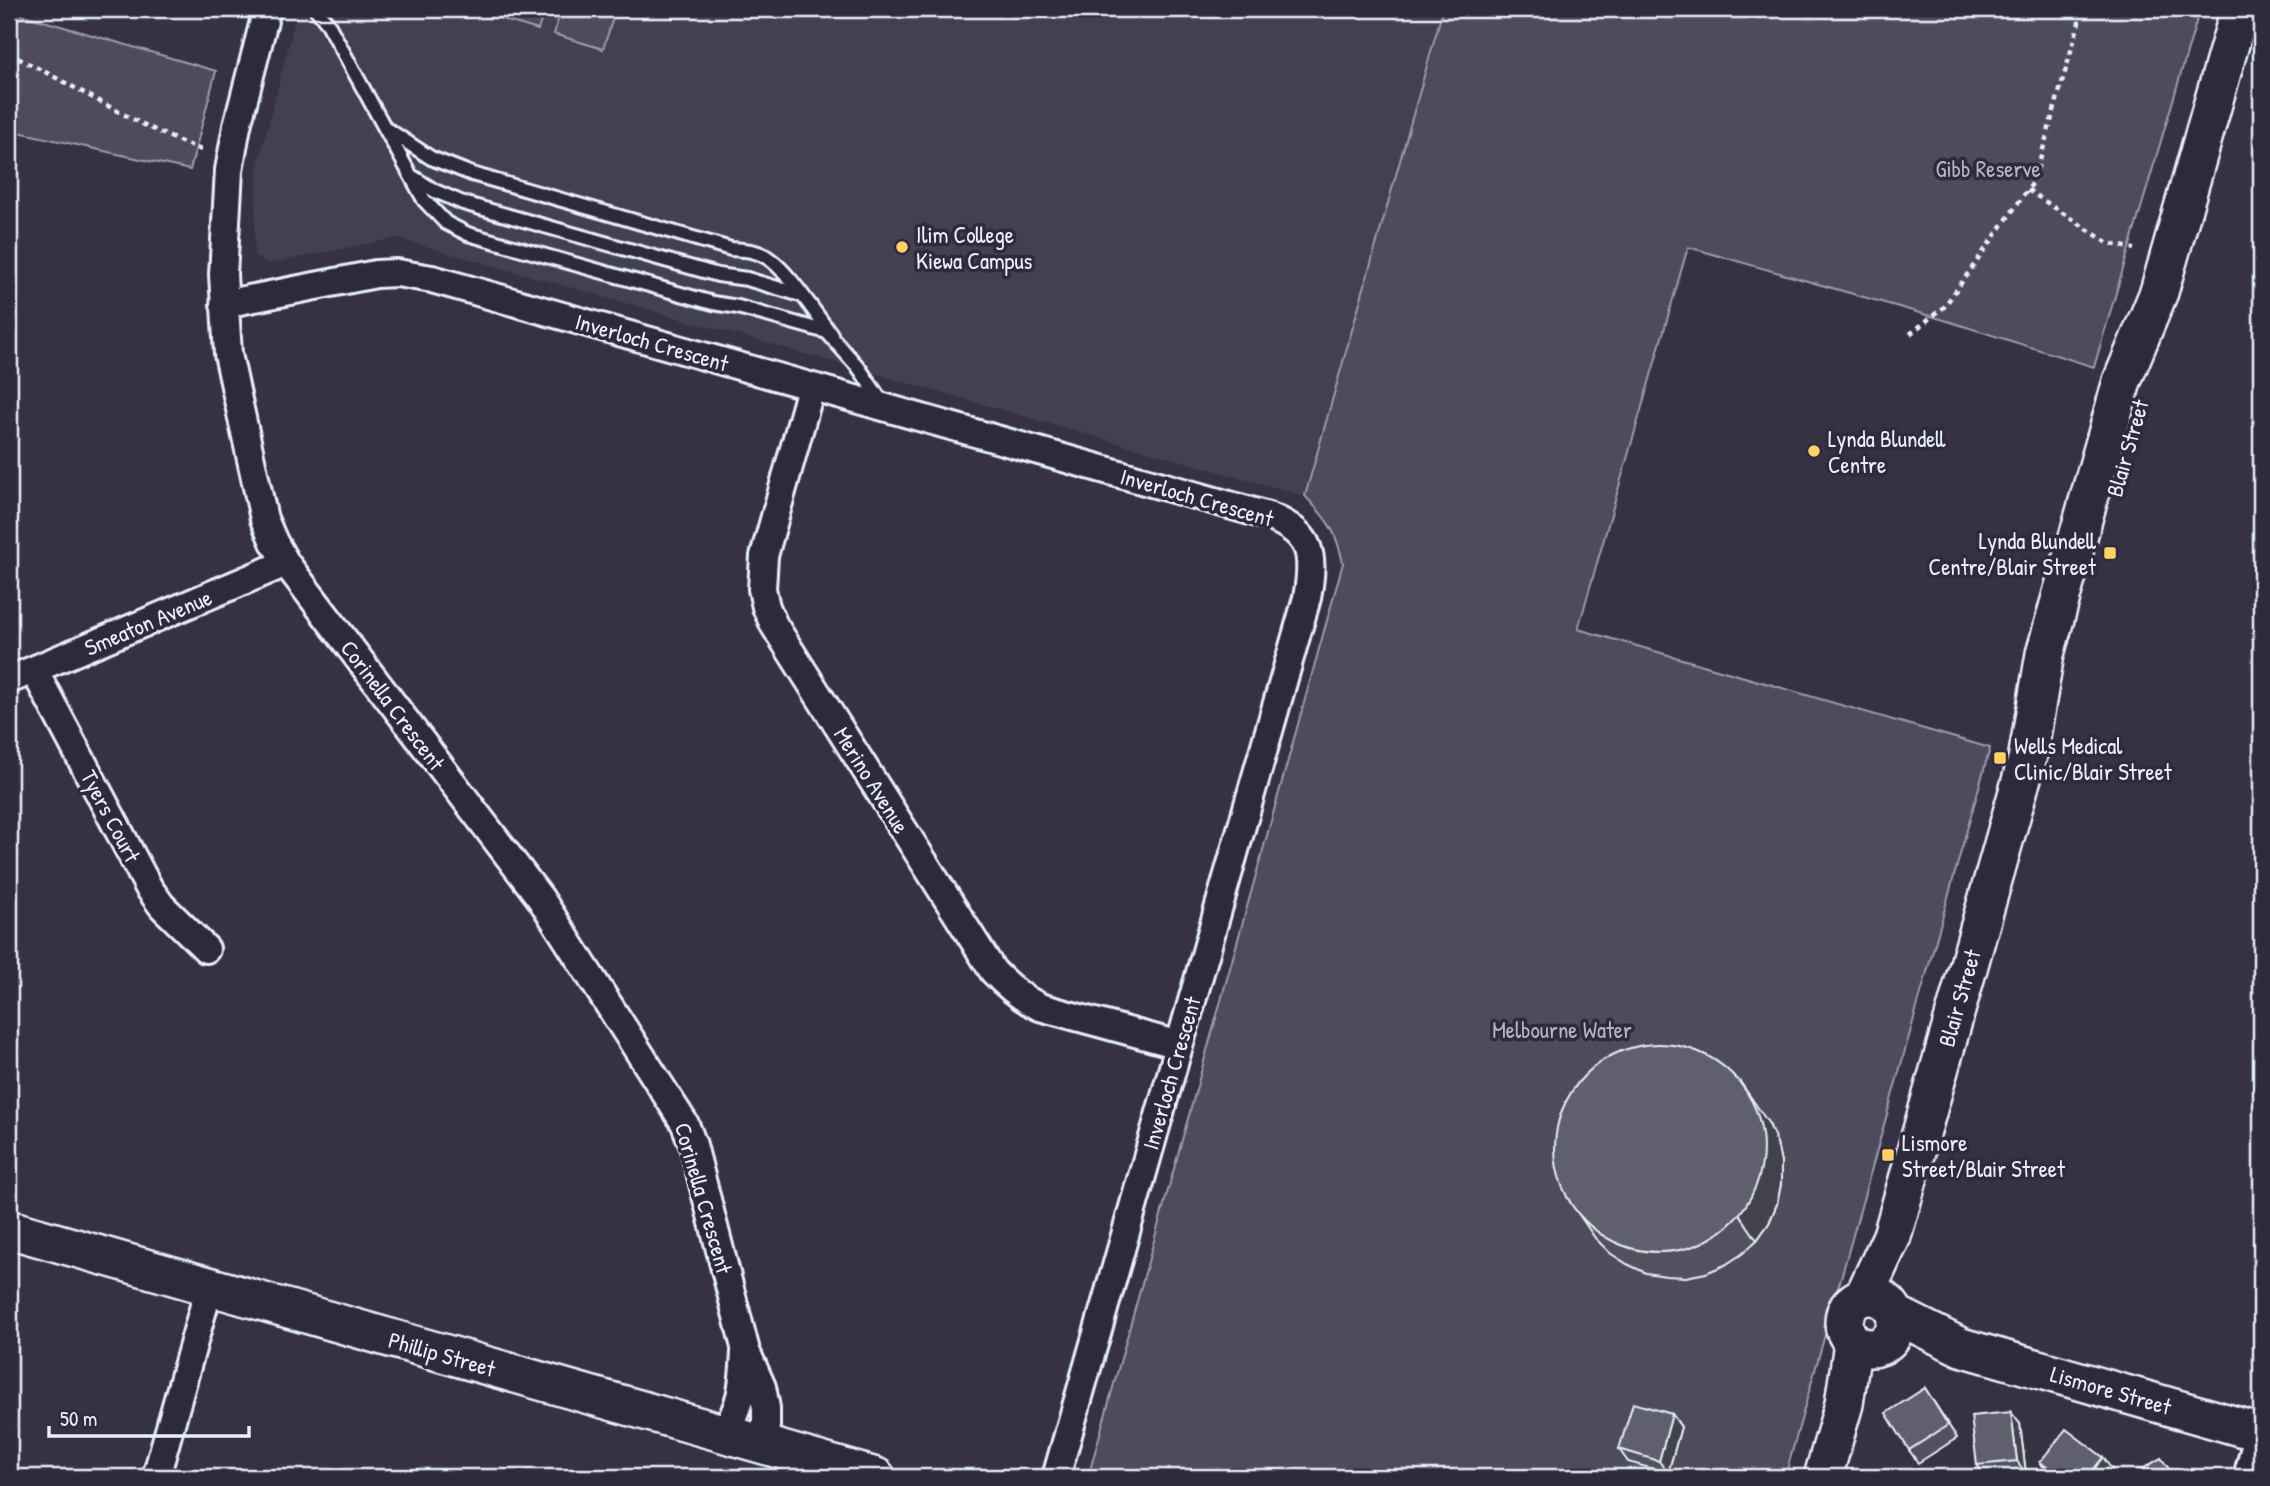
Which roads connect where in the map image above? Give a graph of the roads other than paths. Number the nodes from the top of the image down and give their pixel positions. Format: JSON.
{"nodes":[{"id":1,"x":267,"y":9,"type":"edge"},
{"id":2,"x":316,"y":9,"type":"edge"},
{"id":3,"x":2240,"y":9,"type":"edge"},
{"id":4,"x":387,"y":129,"type":"junction"},
{"id":5,"x":410,"y":175,"type":"junction"},
{"id":6,"x":801,"y":295,"type":"junction"},
{"id":7,"x":224,"y":304,"type":"junction"},
{"id":8,"x":834,"y":338,"type":"junction"},
{"id":9,"x":811,"y":388,"type":"junction"},
{"id":10,"x":886,"y":408,"type":"junction"},
{"id":11,"x":286,"y":563,"type":"junction"},
{"id":12,"x":34,"y":670,"type":"junction"},
{"id":13,"x":9,"y":680,"type":"edge"},
{"id":14,"x":206,"y":949,"type":"dead end"},
{"id":15,"x":1179,"y":1045,"type":"junction"},
{"id":16,"x":9,"y":1229,"type":"edge"},
{"id":17,"x":209,"y":1288,"type":"junction"},
{"id":18,"x":1878,"y":1324,"type":"junction"},
{"id":19,"x":746,"y":1351,"type":"junction"},
{"id":20,"x":2260,"y":1433,"type":"edge"},
{"id":21,"x":723,"y":1434,"type":"junction"},
{"id":22,"x":762,"y":1445,"type":"junction"},
{"id":23,"x":156,"y":1477,"type":"edge"},
{"id":24,"x":876,"y":1477,"type":"edge"},
{"id":25,"x":1056,"y":1477,"type":"edge"},
{"id":26,"x":1823,"y":1477,"type":"edge"},
{"id":27,"x":2247,"y":1477,"type":"edge"}],
"edges":[{"from":1,"to":7,"type":"street","name":"Corinella Crescent"},
{"from":2,"to":4,"type":"lane"},
{"from":3,"to":18,"type":"street","name":"Blair Street"},
{"from":4,"to":5,"type":"lane"},
{"from":4,"to":6,"type":"lane"},
{"from":5,"to":6,"type":"lane"},
{"from":5,"to":8,"type":"lane"},
{"from":6,"to":8,"type":"lane"},
{"from":7,"to":9,"type":"street","name":"Inverloch Crescent"},
{"from":7,"to":11,"type":"street","name":"Corinella Crescent"},
{"from":8,"to":10,"type":"lane"},
{"from":9,"to":10,"type":"street","name":"Inverloch Crescent"},
{"from":9,"to":15,"type":"street","name":"Merino Avenue"},
{"from":10,"to":15,"type":"street","name":"Inverloch Crescent"},
{"from":11,"to":12,"type":"street","name":"Smeaton Avenue"},
{"from":11,"to":19,"type":"street","name":"Corinella Crescent"},
{"from":12,"to":13,"type":"street","name":"Smeaton Avenue"},
{"from":12,"to":14,"type":"street","name":"Tyers Court"},
{"from":15,"to":25,"type":"street","name":"Inverloch Crescent"},
{"from":16,"to":17,"type":"street","name":"Phillip Street"},
{"from":17,"to":21,"type":"street","name":"Phillip Street"},
{"from":17,"to":23,"type":"street"},
{"from":18,"to":20,"type":"street","name":"Lismore Street"},
{"from":18,"to":26,"type":"street","name":"Blair Street"},
{"from":19,"to":21,"type":"street","name":"Corinella Crescent"},
{"from":19,"to":22,"type":"street","name":"Corinella Crescent"},
{"from":20,"to":27,"type":"street"},
{"from":21,"to":22,"type":"street","name":"Phillip Street"},
{"from":22,"to":24,"type":"street","name":"Phillip Street"}]}
